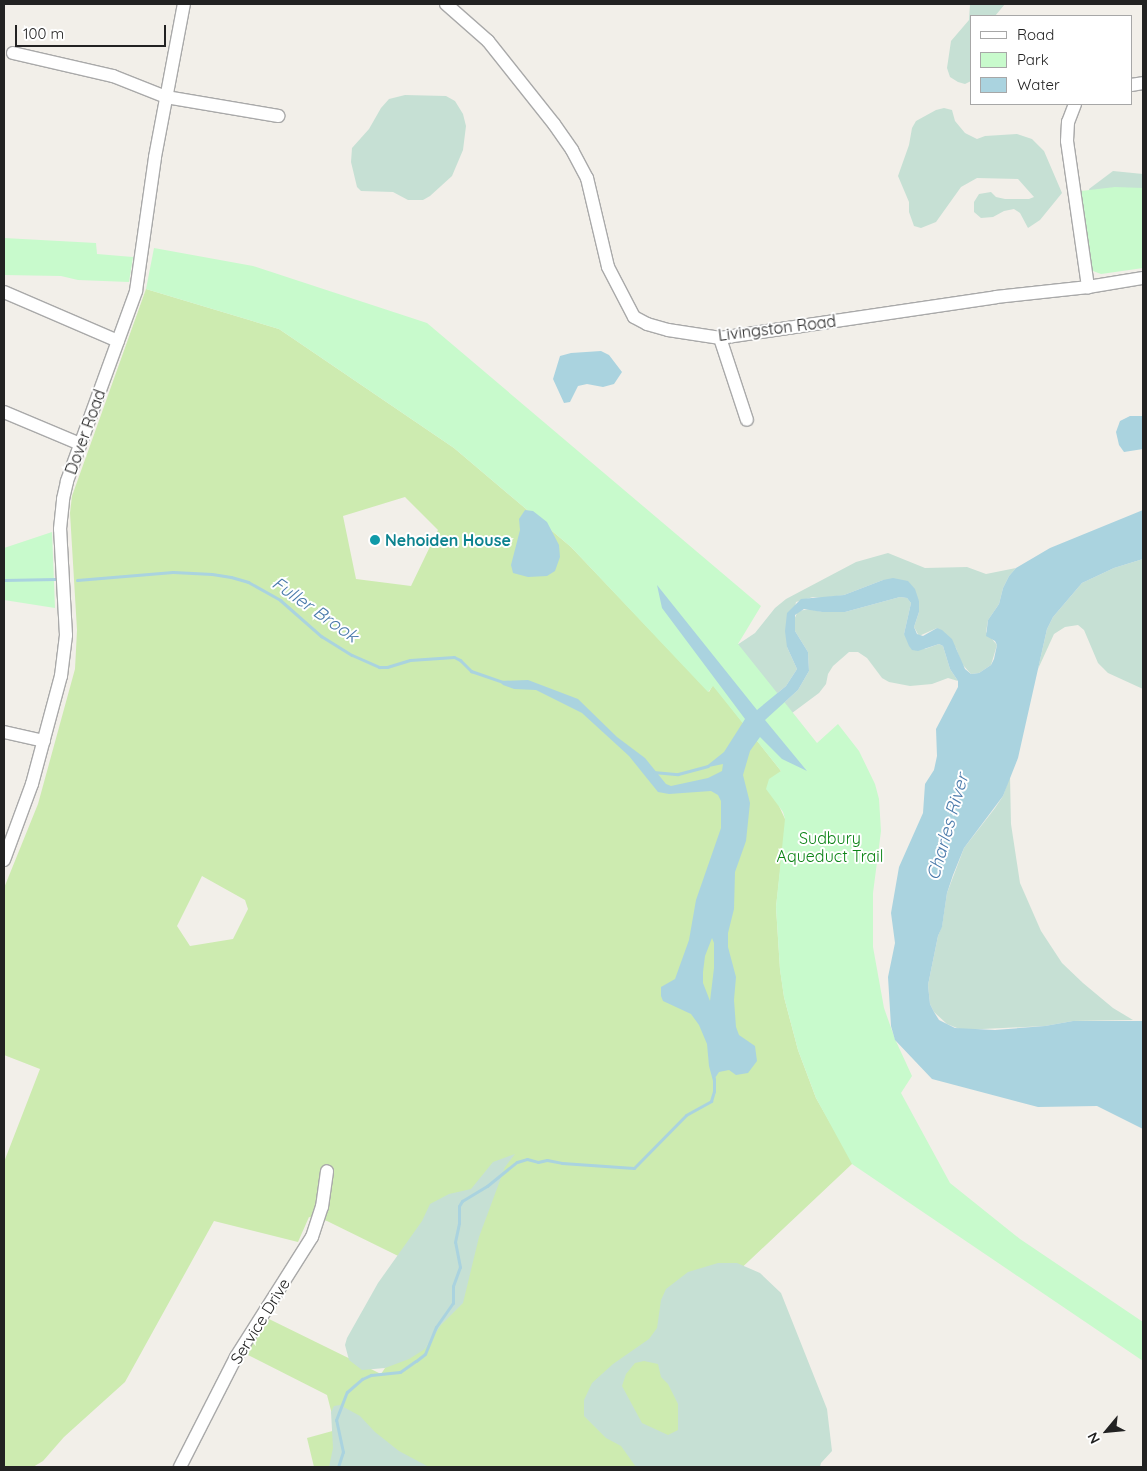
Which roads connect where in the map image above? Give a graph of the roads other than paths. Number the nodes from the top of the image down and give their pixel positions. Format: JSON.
{"nodes":[{"id":1,"x":184,"y":4,"type":"edge"},
{"id":2,"x":446,"y":4,"type":"edge"},
{"id":3,"x":13,"y":52,"type":"dead end"},
{"id":4,"x":166,"y":96,"type":"junction"},
{"id":5,"x":1075,"y":105,"type":"edge"},
{"id":6,"x":278,"y":116,"type":"dead end"},
{"id":7,"x":1143,"y":278,"type":"edge"},
{"id":8,"x":1088,"y":287,"type":"junction"},
{"id":9,"x":4,"y":292,"type":"edge"},
{"id":10,"x":720,"y":338,"type":"junction"},
{"id":11,"x":118,"y":341,"type":"junction"},
{"id":12,"x":4,"y":412,"type":"edge"},
{"id":13,"x":747,"y":420,"type":"dead end"},
{"id":14,"x":80,"y":444,"type":"junction"},
{"id":15,"x":4,"y":732,"type":"edge"},
{"id":16,"x":44,"y":741,"type":"junction"},
{"id":17,"x":4,"y":860,"type":"edge"},
{"id":18,"x":327,"y":1172,"type":"dead end"},
{"id":19,"x":180,"y":1467,"type":"edge"}],
"edges":[{"from":1,"to":4,"type":"street","name":"Dover Road"},
{"from":2,"to":10,"type":"street","name":"Livingston Road"},
{"from":3,"to":4,"type":"street"},
{"from":4,"to":6,"type":"street"},
{"from":4,"to":11,"type":"street","name":"Dover Road"},
{"from":5,"to":8,"type":"street"},
{"from":7,"to":8,"type":"street","name":"Livingston Road"},
{"from":8,"to":10,"type":"street","name":"Livingston Road"},
{"from":9,"to":11,"type":"street"},
{"from":10,"to":13,"type":"street"},
{"from":11,"to":14,"type":"street","name":"Dover Road"},
{"from":12,"to":14,"type":"street"},
{"from":14,"to":16,"type":"street","name":"Dover Road"},
{"from":15,"to":16,"type":"street"},
{"from":16,"to":17,"type":"street","name":"Dover Road"},
{"from":18,"to":19,"type":"street","name":"Service Drive"}]}
